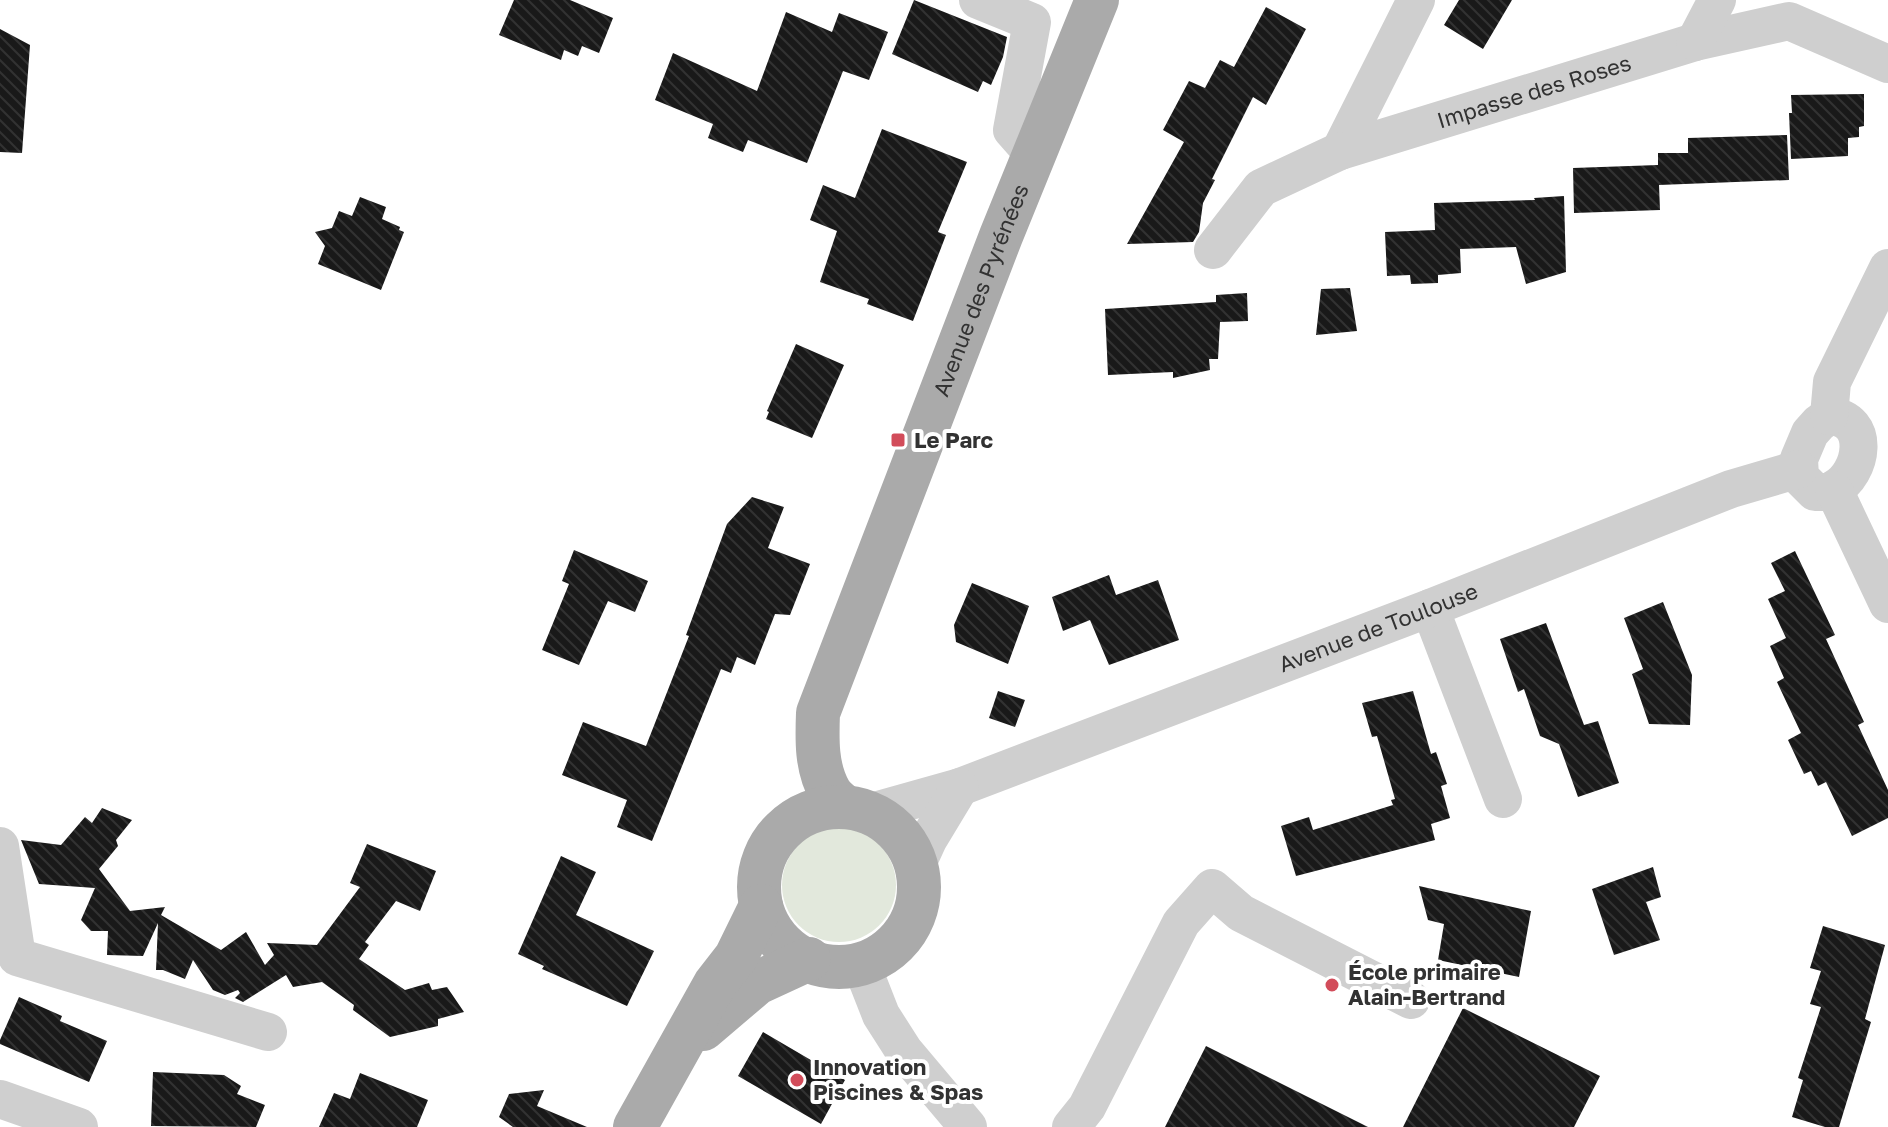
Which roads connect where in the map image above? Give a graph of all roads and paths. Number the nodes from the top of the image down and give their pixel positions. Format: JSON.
{"nodes":[{"id":1,"x":978,"y":0,"type":"edge"},
{"id":2,"x":1097,"y":0,"type":"edge"},
{"id":3,"x":1416,"y":0,"type":"edge"},
{"id":4,"x":1717,"y":0,"type":"edge"},
{"id":5,"x":1695,"y":42,"type":"junction"},
{"id":6,"x":1888,"y":64,"type":"edge"},
{"id":7,"x":1340,"y":151,"type":"junction"},
{"id":8,"x":1034,"y":155,"type":"junction"},
{"id":9,"x":1213,"y":250,"type":"dead end"},
{"id":10,"x":1888,"y":268,"type":"edge"},
{"id":11,"x":1859,"y":427,"type":"edge"},
{"id":12,"x":1799,"y":469,"type":"junction"},
{"id":13,"x":1834,"y":490,"type":"junction"},
{"id":14,"x":1888,"y":604,"type":"edge"},
{"id":15,"x":1430,"y":608,"type":"junction"},
{"id":16,"x":818,"y":713,"type":"junction"},
{"id":17,"x":960,"y":787,"type":"junction"},
{"id":18,"x":1503,"y":799,"type":"dead end"},
{"id":19,"x":858,"y":809,"type":"junction"},
{"id":20,"x":789,"y":824,"type":"junction"},
{"id":21,"x":0,"y":846,"type":"edge"},
{"id":22,"x":917,"y":864,"type":"junction"},
{"id":23,"x":761,"y":906,"type":"junction"},
{"id":24,"x":809,"y":959,"type":"junction"},
{"id":25,"x":861,"y":964,"type":"junction"},
{"id":26,"x":1411,"y":1000,"type":"dead end"},
{"id":27,"x":268,"y":1032,"type":"dead end"},
{"id":28,"x":680,"y":1049,"type":"junction"},
{"id":29,"x":0,"y":1099,"type":"edge"},
{"id":30,"x":79,"y":1127,"type":"edge"},
{"id":31,"x":635,"y":1127,"type":"edge"},
{"id":32,"x":968,"y":1127,"type":"edge"},
{"id":33,"x":1071,"y":1127,"type":"edge"}],
"edges":[{"from":1,"to":8,"type":"street"},
{"from":2,"to":8,"type":"main road","name":"Avenue des Pyrénées"},
{"from":3,"to":7,"type":"street"},
{"from":4,"to":5,"type":"street"},
{"from":5,"to":6,"type":"street","name":"Impasse des Roses"},
{"from":5,"to":7,"type":"street","name":"Impasse des Roses"},
{"from":7,"to":9,"type":"street","name":"Impasse des Roses"},
{"from":8,"to":16,"type":"main road","name":"Avenue des Pyrénées"},
{"from":10,"to":11,"type":"street"},
{"from":11,"to":12,"type":"street"},
{"from":11,"to":13,"type":"street"},
{"from":12,"to":13,"type":"street"},
{"from":12,"to":15,"type":"street","name":"Avenue de Toulouse"},
{"from":13,"to":14,"type":"street"},
{"from":15,"to":17,"type":"street","name":"Avenue de Toulouse"},
{"from":15,"to":18,"type":"street"},
{"from":16,"to":19,"type":"main road","name":"Avenue des Pyrénées"},
{"from":16,"to":20,"type":"main road"},
{"from":17,"to":19,"type":"street","name":"Avenue de Toulouse"},
{"from":17,"to":22,"type":"street"},
{"from":19,"to":20,"type":"main road"},
{"from":19,"to":22,"type":"main road"},
{"from":20,"to":23,"type":"main road"},
{"from":21,"to":27,"type":"street"},
{"from":22,"to":25,"type":"main road"},
{"from":23,"to":24,"type":"main road"},
{"from":23,"to":28,"type":"main road"},
{"from":24,"to":25,"type":"main road"},
{"from":24,"to":28,"type":"main road"},
{"from":25,"to":32,"type":"street"},
{"from":26,"to":33,"type":"street"},
{"from":28,"to":31,"type":"main road"},
{"from":29,"to":30,"type":"street"}]}
